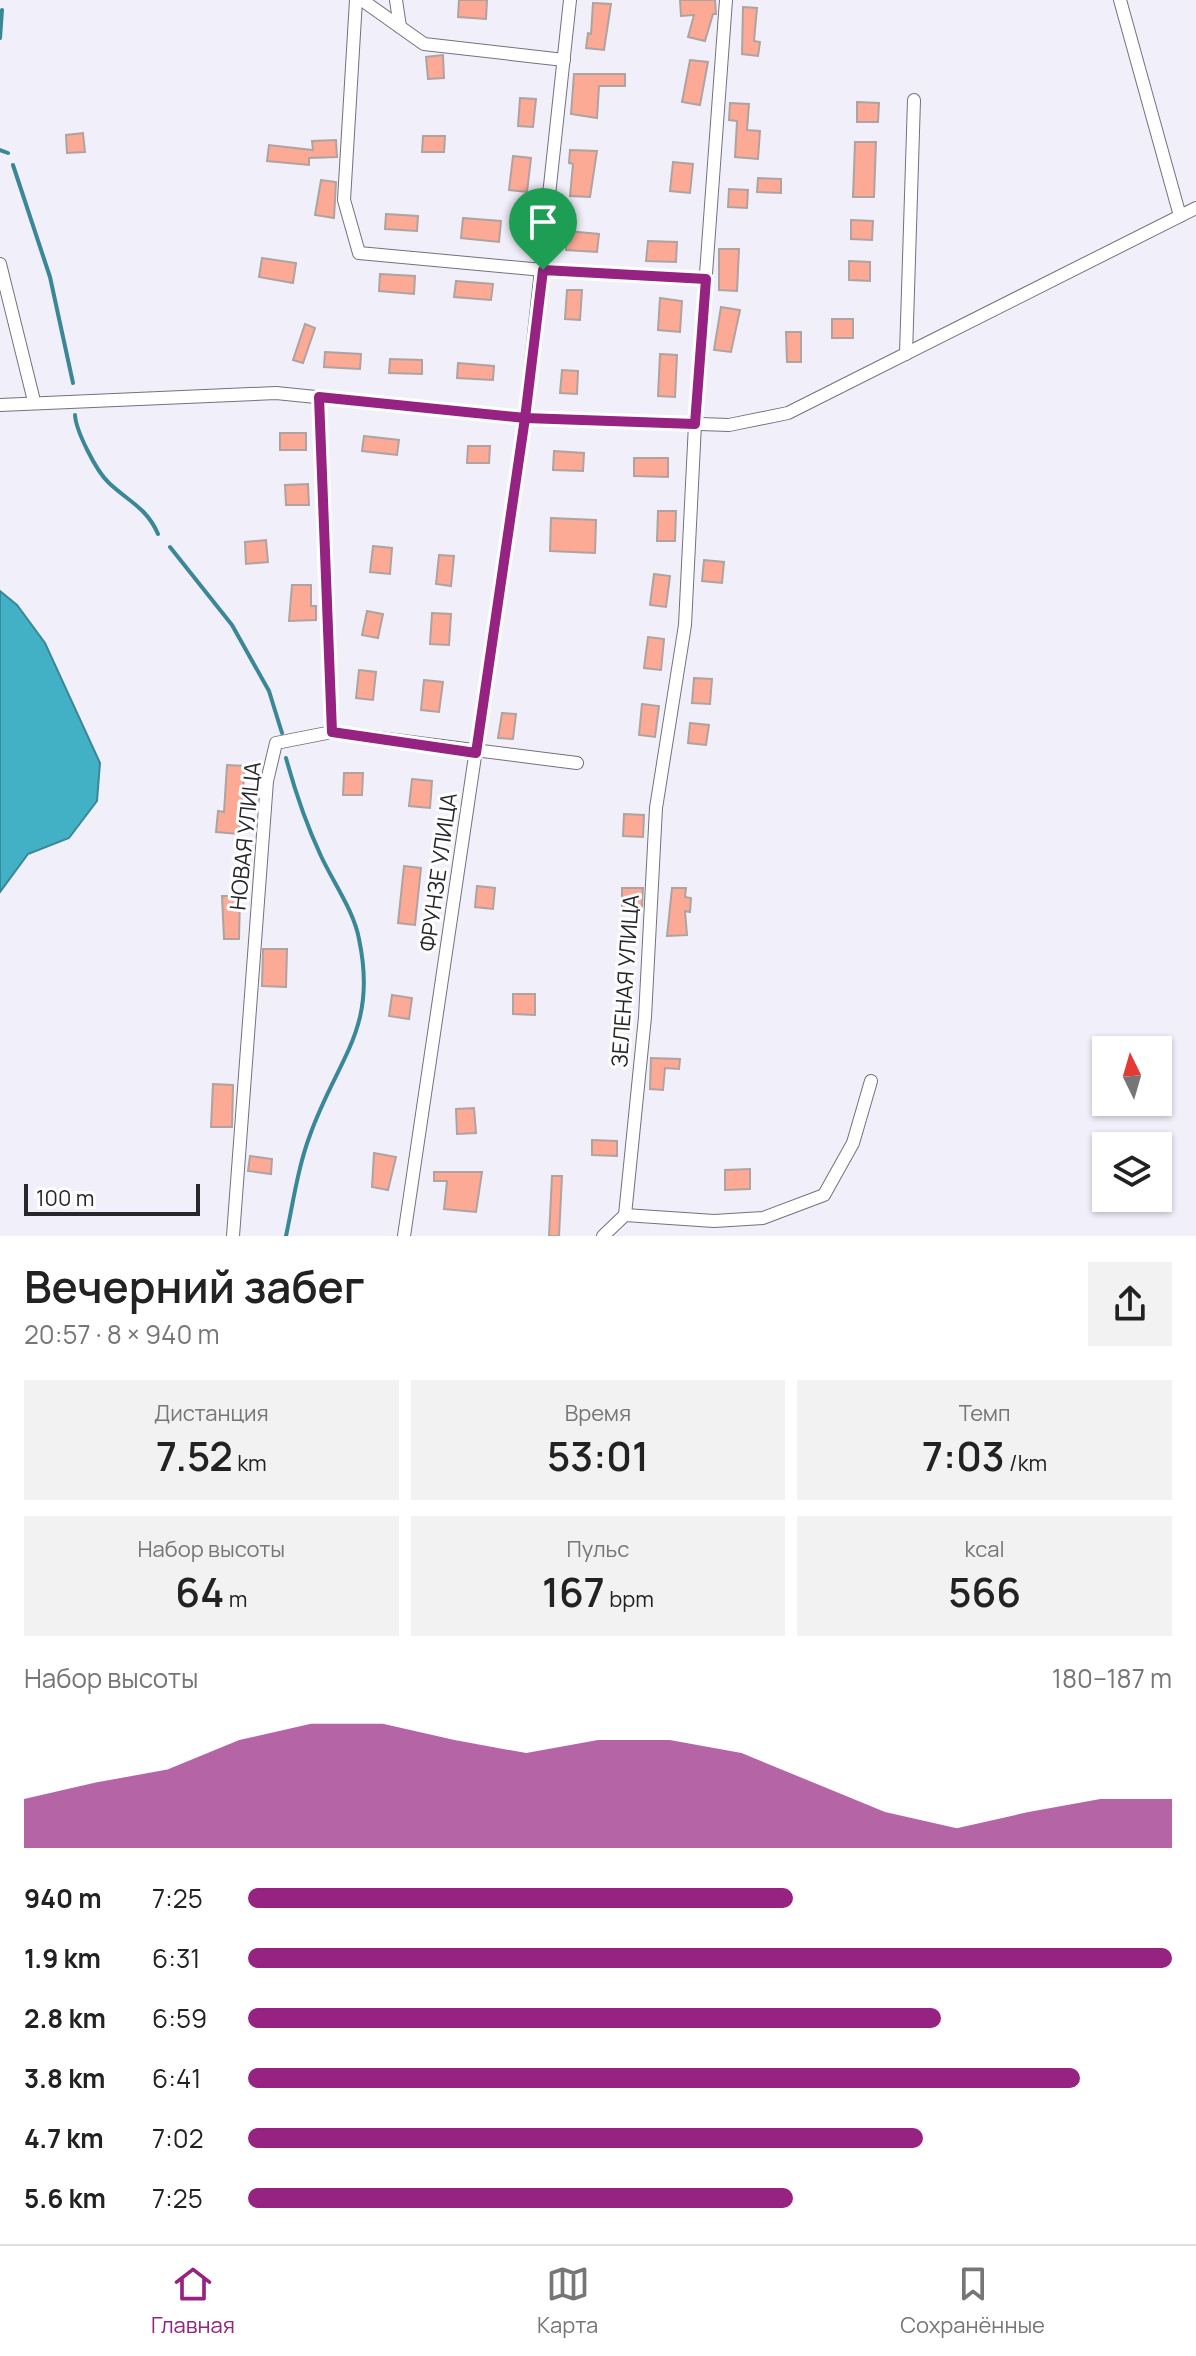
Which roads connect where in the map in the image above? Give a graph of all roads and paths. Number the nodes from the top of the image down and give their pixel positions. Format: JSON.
{"nodes":[{"id":1,"x":356,"y":0,"type":"edge"},
{"id":2,"x":362,"y":0,"type":"edge"},
{"id":3,"x":396,"y":0,"type":"edge"},
{"id":4,"x":570,"y":0,"type":"edge"},
{"id":5,"x":726,"y":0,"type":"edge"},
{"id":6,"x":1120,"y":0,"type":"edge"},
{"id":7,"x":400,"y":27,"type":"junction"},
{"id":8,"x":564,"y":60,"type":"junction"},
{"id":9,"x":914,"y":100,"type":"dead end"},
{"id":10,"x":1196,"y":208,"type":"edge"},
{"id":11,"x":1180,"y":216,"type":"junction"},
{"id":12,"x":0,"y":264,"type":"edge"},
{"id":13,"x":543,"y":270,"type":"junction"},
{"id":14,"x":706,"y":279,"type":"junction"},
{"id":15,"x":906,"y":354,"type":"junction"},
{"id":16,"x":319,"y":397,"type":"junction"},
{"id":17,"x":34,"y":401,"type":"junction"},
{"id":18,"x":0,"y":405,"type":"edge"},
{"id":19,"x":525,"y":418,"type":"junction"},
{"id":20,"x":695,"y":424,"type":"junction"},
{"id":21,"x":332,"y":732,"type":"junction"},
{"id":22,"x":476,"y":753,"type":"junction"},
{"id":23,"x":577,"y":763,"type":"dead end"},
{"id":24,"x":871,"y":1081,"type":"dead end"},
{"id":25,"x":625,"y":1215,"type":"junction"},
{"id":26,"x":233,"y":1236,"type":"edge"},
{"id":27,"x":404,"y":1236,"type":"edge"},
{"id":28,"x":603,"y":1236,"type":"edge"}],
"edges":[{"from":1,"to":13,"type":"street"},
{"from":2,"to":7,"type":"street"},
{"from":3,"to":7,"type":"street"},
{"from":4,"to":8,"type":"street","name":"ФРУНЗЕ УЛИЦА"},
{"from":5,"to":14,"type":"street","name":"ЗЕЛЕНАЯ УЛИЦА"},
{"from":6,"to":11,"type":"street"},
{"from":7,"to":8,"type":"street"},
{"from":8,"to":13,"type":"street","name":"ФРУНЗЕ УЛИЦА"},
{"from":9,"to":15,"type":"street"},
{"from":10,"to":11,"type":"street"},
{"from":11,"to":15,"type":"street"},
{"from":12,"to":17,"type":"street"},
{"from":13,"to":14,"type":"street"},
{"from":13,"to":19,"type":"street","name":"ФРУНЗЕ УЛИЦА"},
{"from":14,"to":20,"type":"street","name":"ЗЕЛЕНАЯ УЛИЦА"},
{"from":15,"to":20,"type":"street"},
{"from":16,"to":17,"type":"street"},
{"from":16,"to":19,"type":"street"},
{"from":16,"to":21,"type":"street"},
{"from":17,"to":18,"type":"street"},
{"from":19,"to":20,"type":"street"},
{"from":19,"to":22,"type":"street","name":"ФРУНЗЕ УЛИЦА"},
{"from":20,"to":25,"type":"street","name":"ЗЕЛЕНАЯ УЛИЦА"},
{"from":21,"to":22,"type":"street","name":"НОВАЯ УЛИЦА"},
{"from":21,"to":26,"type":"street","name":"НОВАЯ УЛИЦА"},
{"from":22,"to":23,"type":"street","name":"НОВАЯ УЛИЦА"},
{"from":22,"to":27,"type":"street","name":"ФРУНЗЕ УЛИЦА"},
{"from":24,"to":25,"type":"street"},
{"from":25,"to":28,"type":"street"}]}
